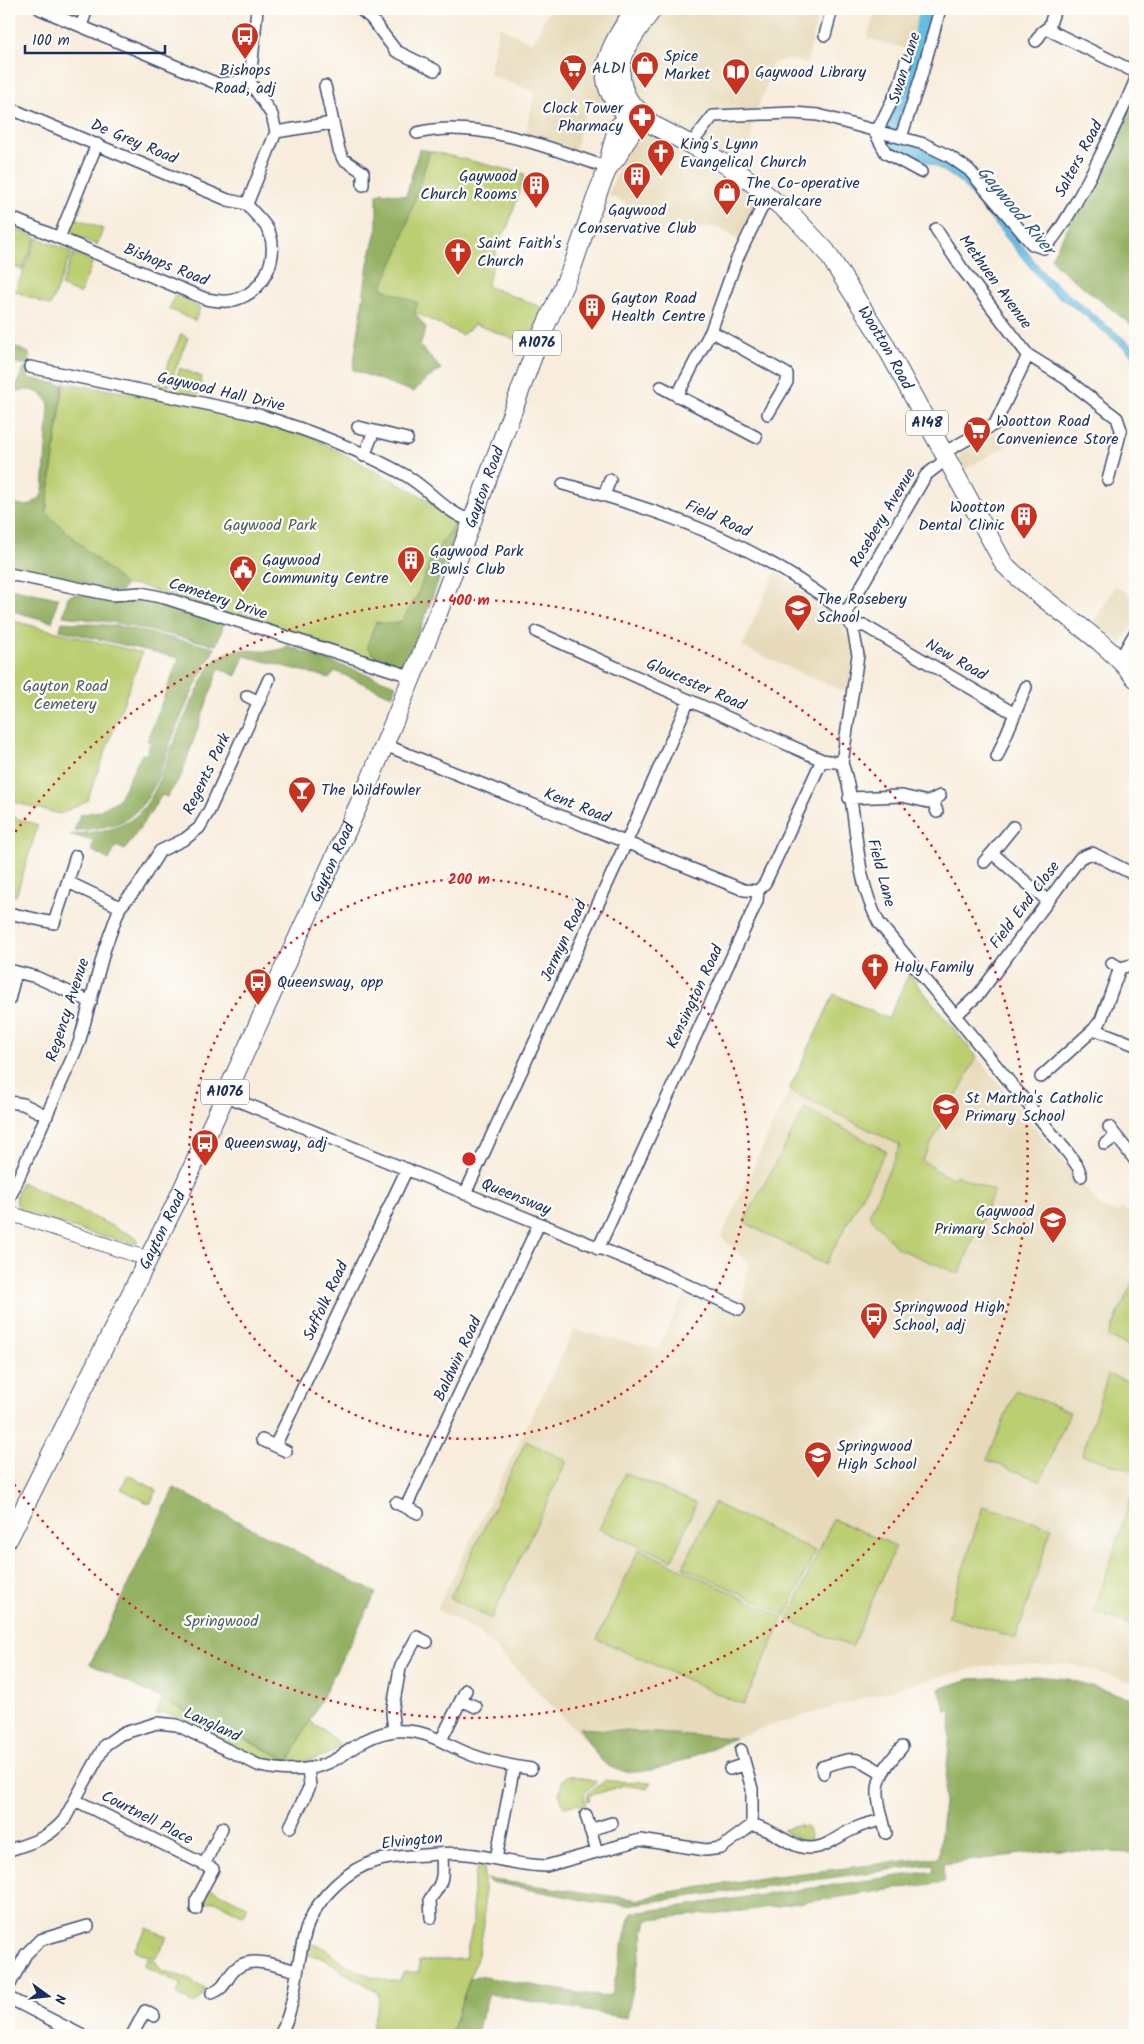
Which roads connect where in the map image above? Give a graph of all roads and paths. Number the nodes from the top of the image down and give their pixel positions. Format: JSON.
{"nodes":[{"id":1,"x":40,"y":9,"type":"edge"},
{"id":2,"x":87,"y":9,"type":"edge"},
{"id":3,"x":257,"y":9,"type":"edge"},
{"id":4,"x":360,"y":9,"type":"edge"},
{"id":5,"x":832,"y":9,"type":"edge"},
{"id":6,"x":940,"y":9,"type":"edge"},
{"id":7,"x":1055,"y":9,"type":"edge"},
{"id":8,"x":639,"y":13,"type":"edge"},
{"id":9,"x":80,"y":26,"type":"junction"},
{"id":10,"x":1050,"y":27,"type":"junction"},
{"id":11,"x":825,"y":35,"type":"dead end"},
{"id":12,"x":1036,"y":41,"type":"dead end"},
{"id":13,"x":906,"y":61,"type":"dead end"},
{"id":14,"x":436,"y":70,"type":"dead end"},
{"id":15,"x":1135,"y":72,"type":"edge"},
{"id":16,"x":249,"y":74,"type":"junction"},
{"id":17,"x":1135,"y":81,"type":"edge"},
{"id":18,"x":325,"y":86,"type":"dead end"},
{"id":19,"x":9,"y":108,"type":"edge"},
{"id":20,"x":639,"y":116,"type":"junction"},
{"id":21,"x":332,"y":123,"type":"junction"},
{"id":22,"x":878,"y":131,"type":"junction"},
{"id":23,"x":276,"y":132,"type":"junction"},
{"id":24,"x":417,"y":133,"type":"dead end"},
{"id":25,"x":899,"y":137,"type":"junction"},
{"id":26,"x":97,"y":144,"type":"junction"},
{"id":27,"x":691,"y":144,"type":"junction"},
{"id":28,"x":608,"y":168,"type":"junction"},
{"id":29,"x":921,"y":172,"type":"dead end"},
{"id":30,"x":364,"y":185,"type":"dead end"},
{"id":31,"x":768,"y":195,"type":"junction"},
{"id":32,"x":247,"y":204,"type":"junction"},
{"id":33,"x":9,"y":217,"type":"edge"},
{"id":34,"x":936,"y":229,"type":"dead end"},
{"id":35,"x":58,"y":238,"type":"junction"},
{"id":36,"x":710,"y":331,"type":"junction"},
{"id":37,"x":1028,"y":355,"type":"junction"},
{"id":38,"x":30,"y":367,"type":"dead end"},
{"id":39,"x":661,"y":387,"type":"dead end"},
{"id":40,"x":677,"y":396,"type":"junction"},
{"id":41,"x":768,"y":414,"type":"dead end"},
{"id":42,"x":358,"y":427,"type":"dead end"},
{"id":43,"x":374,"y":431,"type":"junction"},
{"id":44,"x":756,"y":436,"type":"dead end"},
{"id":45,"x":407,"y":439,"type":"dead end"},
{"id":46,"x":946,"y":455,"type":"junction"},
{"id":47,"x":364,"y":456,"type":"junction"},
{"id":48,"x":1106,"y":474,"type":"dead end"},
{"id":49,"x":610,"y":480,"type":"dead end"},
{"id":50,"x":563,"y":484,"type":"dead end"},
{"id":51,"x":604,"y":495,"type":"junction"},
{"id":52,"x":471,"y":521,"type":"junction"},
{"id":53,"x":9,"y":574,"type":"edge"},
{"id":54,"x":847,"y":611,"type":"junction"},
{"id":55,"x":853,"y":629,"type":"junction"},
{"id":56,"x":537,"y":632,"type":"dead end"},
{"id":57,"x":1135,"y":633,"type":"edge"},
{"id":58,"x":1120,"y":659,"type":"junction"},
{"id":59,"x":413,"y":677,"type":"junction"},
{"id":60,"x":1135,"y":678,"type":"edge"},
{"id":61,"x":269,"y":679,"type":"dead end"},
{"id":62,"x":1026,"y":687,"type":"dead end"},
{"id":63,"x":247,"y":696,"type":"dead end"},
{"id":64,"x":689,"y":700,"type":"junction"},
{"id":65,"x":259,"y":702,"type":"junction"},
{"id":66,"x":1015,"y":714,"type":"junction"},
{"id":67,"x":386,"y":745,"type":"junction"},
{"id":68,"x":997,"y":757,"type":"dead end"},
{"id":69,"x":822,"y":760,"type":"junction"},
{"id":70,"x":842,"y":763,"type":"junction"},
{"id":71,"x":850,"y":798,"type":"junction"},
{"id":72,"x":937,"y":812,"type":"dead end"},
{"id":73,"x":1013,"y":828,"type":"dead end"},
{"id":74,"x":626,"y":843,"type":"junction"},
{"id":75,"x":992,"y":853,"type":"junction"},
{"id":76,"x":76,"y":856,"type":"dead end"},
{"id":77,"x":984,"y":862,"type":"dead end"},
{"id":78,"x":1135,"y":875,"type":"edge"},
{"id":79,"x":68,"y":882,"type":"junction"},
{"id":80,"x":136,"y":889,"type":"joint"},
{"id":81,"x":758,"y":891,"type":"junction"},
{"id":82,"x":1048,"y":901,"type":"junction"},
{"id":83,"x":120,"y":907,"type":"junction"},
{"id":84,"x":13,"y":914,"type":"dead end"},
{"id":85,"x":1132,"y":965,"type":"dead end"},
{"id":86,"x":12,"y":971,"type":"edge"},
{"id":87,"x":9,"y":1000,"type":"edge"},
{"id":88,"x":91,"y":1002,"type":"junction"},
{"id":89,"x":955,"y":1016,"type":"junction"},
{"id":90,"x":1094,"y":1029,"type":"junction"},
{"id":91,"x":1135,"y":1045,"type":"edge"},
{"id":92,"x":1041,"y":1077,"type":"dead end"},
{"id":93,"x":224,"y":1095,"type":"junction"},
{"id":94,"x":9,"y":1102,"type":"edge"},
{"id":95,"x":47,"y":1116,"type":"junction"},
{"id":96,"x":1109,"y":1127,"type":"dead end"},
{"id":97,"x":1116,"y":1136,"type":"junction"},
{"id":98,"x":1106,"y":1144,"type":"dead end"},
{"id":99,"x":1135,"y":1160,"type":"edge"},
{"id":100,"x":407,"y":1169,"type":"junction"},
{"id":101,"x":1081,"y":1176,"type":"dead end"},
{"id":102,"x":465,"y":1194,"type":"junction"},
{"id":103,"x":9,"y":1199,"type":"edge"},
{"id":104,"x":9,"y":1213,"type":"edge"},
{"id":105,"x":539,"y":1224,"type":"junction"},
{"id":106,"x":598,"y":1249,"type":"junction"},
{"id":107,"x":148,"y":1259,"type":"junction"},
{"id":108,"x":740,"y":1309,"type":"dead end"},
{"id":109,"x":262,"y":1440,"type":"dead end"},
{"id":110,"x":418,"y":1514,"type":"dead end"},
{"id":111,"x":9,"y":1538,"type":"edge"},
{"id":112,"x":418,"y":1637,"type":"dead end"},
{"id":113,"x":476,"y":1707,"type":"dead end"},
{"id":114,"x":394,"y":1731,"type":"junction"},
{"id":115,"x":441,"y":1740,"type":"junction"},
{"id":116,"x":902,"y":1747,"type":"dead end"},
{"id":117,"x":741,"y":1750,"type":"dead end"},
{"id":118,"x":745,"y":1764,"type":"junction"},
{"id":119,"x":514,"y":1766,"type":"junction"},
{"id":120,"x":730,"y":1768,"type":"dead end"},
{"id":121,"x":308,"y":1769,"type":"junction"},
{"id":122,"x":531,"y":1769,"type":"dead end"},
{"id":123,"x":882,"y":1773,"type":"junction"},
{"id":124,"x":824,"y":1774,"type":"dead end"},
{"id":125,"x":75,"y":1800,"type":"junction"},
{"id":126,"x":586,"y":1814,"type":"dead end"},
{"id":127,"x":882,"y":1820,"type":"junction"},
{"id":128,"x":612,"y":1823,"type":"dead end"},
{"id":129,"x":752,"y":1825,"type":"junction"},
{"id":130,"x":290,"y":1827,"type":"dead end"},
{"id":131,"x":222,"y":1828,"type":"dead end"},
{"id":132,"x":590,"y":1830,"type":"junction"},
{"id":133,"x":886,"y":1833,"type":"dead end"},
{"id":134,"x":9,"y":1850,"type":"edge"},
{"id":135,"x":597,"y":1852,"type":"junction"},
{"id":136,"x":442,"y":1854,"type":"junction"},
{"id":137,"x":496,"y":1859,"type":"junction"},
{"id":138,"x":204,"y":1865,"type":"junction"},
{"id":139,"x":196,"y":1909,"type":"dead end"},
{"id":140,"x":431,"y":1918,"type":"dead end"},
{"id":141,"x":88,"y":1926,"type":"dead end"},
{"id":142,"x":297,"y":1971,"type":"junction"},
{"id":143,"x":9,"y":1986,"type":"edge"},
{"id":144,"x":212,"y":1993,"type":"dead end"},
{"id":145,"x":9,"y":1998,"type":"edge"},
{"id":146,"x":145,"y":2011,"type":"dead end"},
{"id":147,"x":79,"y":2035,"type":"edge"},
{"id":148,"x":132,"y":2035,"type":"edge"},
{"id":149,"x":280,"y":2035,"type":"edge"}],
"edges":[{"from":1,"to":9,"type":"street"},
{"from":2,"to":9,"type":"street"},
{"from":3,"to":16,"type":"street"},
{"from":4,"to":14,"type":"street"},
{"from":5,"to":11,"type":"street"},
{"from":6,"to":25,"type":"street","name":"Swan Lane"},
{"from":7,"to":10,"type":"street"},
{"from":8,"to":20,"type":"main road"},
{"from":9,"to":16,"type":"street"},
{"from":10,"to":12,"type":"street"},
{"from":10,"to":15,"type":"street"},
{"from":13,"to":22,"type":"street"},
{"from":16,"to":23,"type":"street"},
{"from":17,"to":25,"type":"street","name":"Salters Road"},
{"from":18,"to":21,"type":"street"},
{"from":19,"to":26,"type":"street","name":"De Grey Road"},
{"from":20,"to":27,"type":"main road","name":"Wootton Road","number":"A148"},
{"from":20,"to":28,"type":"main road","name":"Gayton Road","number":"A1076"},
{"from":21,"to":23,"type":"street"},
{"from":21,"to":30,"type":"street"},
{"from":22,"to":25,"type":"street"},
{"from":22,"to":27,"type":"street"},
{"from":22,"to":29,"type":"street"},
{"from":23,"to":32,"type":"street"},
{"from":24,"to":28,"type":"street"},
{"from":26,"to":32,"type":"street","name":"De Grey Road"},
{"from":26,"to":35,"type":"street"},
{"from":27,"to":31,"type":"main road","name":"Wootton Road","number":"A148"},
{"from":28,"to":52,"type":"main road","name":"Gayton Road","number":"A1076"},
{"from":31,"to":36,"type":"street"},
{"from":31,"to":46,"type":"main road","name":"Wootton Road","number":"A148"},
{"from":32,"to":35,"type":"street","name":"Bishops Road"},
{"from":33,"to":35,"type":"street","name":"Bishops Road"},
{"from":34,"to":37,"type":"street","name":"Methuen Avenue"},
{"from":36,"to":40,"type":"street"},
{"from":36,"to":41,"type":"street"},
{"from":37,"to":46,"type":"street","name":"Methuen Avenue"},
{"from":37,"to":48,"type":"street","name":"Methuen Avenue"},
{"from":38,"to":47,"type":"street","name":"Gaywood Hall Drive"},
{"from":39,"to":40,"type":"street"},
{"from":40,"to":44,"type":"street"},
{"from":42,"to":43,"type":"street"},
{"from":43,"to":45,"type":"street"},
{"from":43,"to":47,"type":"street"},
{"from":46,"to":54,"type":"street","name":"Rosebery Avenue"},
{"from":46,"to":58,"type":"main road","name":"Wootton Road","number":"A148"},
{"from":47,"to":52,"type":"street","name":"Gaywood Hall Drive"},
{"from":49,"to":51,"type":"street"},
{"from":50,"to":51,"type":"street","name":"Field Road"},
{"from":51,"to":54,"type":"street","name":"Field Road"},
{"from":52,"to":59,"type":"main road","name":"Gayton Road","number":"A1076"},
{"from":53,"to":59,"type":"street","name":"Cemetery Drive"},
{"from":54,"to":55,"type":"street"},
{"from":55,"to":66,"type":"street","name":"New Road"},
{"from":55,"to":70,"type":"street","name":"Field Lane"},
{"from":56,"to":64,"type":"street","name":"Gloucester Road"},
{"from":57,"to":58,"type":"street"},
{"from":58,"to":60,"type":"main road","name":"Wootton Road","number":"A148"},
{"from":59,"to":67,"type":"main road","name":"Gayton Road","number":"A1076"},
{"from":61,"to":65,"type":"street","name":"Regents Park"},
{"from":62,"to":66,"type":"street"},
{"from":63,"to":65,"type":"street"},
{"from":64,"to":69,"type":"street","name":"Gloucester Road"},
{"from":64,"to":74,"type":"street","name":"Jermyn Road"},
{"from":65,"to":80,"type":"street","name":"Regents Park"},
{"from":66,"to":68,"type":"street"},
{"from":67,"to":74,"type":"street","name":"Kent Road"},
{"from":67,"to":93,"type":"main road","name":"Gayton Road","number":"A1076"},
{"from":69,"to":70,"type":"street","name":"Gloucester Road"},
{"from":69,"to":81,"type":"street","name":"Kensington Road"},
{"from":70,"to":71,"type":"street","name":"Field Lane"},
{"from":71,"to":72,"type":"street"},
{"from":71,"to":89,"type":"street","name":"Field Lane"},
{"from":73,"to":75,"type":"street"},
{"from":74,"to":81,"type":"street","name":"Kent Road"},
{"from":74,"to":102,"type":"street","name":"Jermyn Road"},
{"from":75,"to":77,"type":"street"},
{"from":75,"to":82,"type":"street"},
{"from":76,"to":79,"type":"street"},
{"from":78,"to":82,"type":"street","name":"Field End Close"},
{"from":79,"to":83,"type":"street"},
{"from":79,"to":84,"type":"street"},
{"from":80,"to":83,"type":"street","name":"Regency Avenue"},
{"from":81,"to":106,"type":"street","name":"Kensington Road"},
{"from":82,"to":89,"type":"street","name":"Field End Close"},
{"from":83,"to":88,"type":"street","name":"Regency Avenue"},
{"from":85,"to":90,"type":"street"},
{"from":86,"to":87,"type":"street"},
{"from":86,"to":88,"type":"street"},
{"from":88,"to":95,"type":"street","name":"Regency Avenue"},
{"from":89,"to":101,"type":"street","name":"Field Lane"},
{"from":90,"to":91,"type":"street"},
{"from":90,"to":92,"type":"street"},
{"from":93,"to":100,"type":"street","name":"Queensway"},
{"from":93,"to":107,"type":"main road","name":"Gayton Road","number":"A1076"},
{"from":94,"to":95,"type":"street"},
{"from":95,"to":103,"type":"street","name":"Regency Avenue"},
{"from":96,"to":97,"type":"street"},
{"from":97,"to":98,"type":"street"},
{"from":97,"to":99,"type":"street"},
{"from":100,"to":102,"type":"street","name":"Queensway"},
{"from":100,"to":109,"type":"street","name":"Suffolk Road"},
{"from":102,"to":105,"type":"street","name":"Queensway"},
{"from":104,"to":107,"type":"street"},
{"from":105,"to":106,"type":"street","name":"Queensway"},
{"from":105,"to":110,"type":"street","name":"Baldwin Road"},
{"from":106,"to":108,"type":"street","name":"Queensway"},
{"from":107,"to":111,"type":"main road","name":"Gayton Road","number":"A1076"},
{"from":112,"to":114,"type":"street"},
{"from":113,"to":115,"type":"street"},
{"from":114,"to":115,"type":"street","name":"Langland"},
{"from":114,"to":121,"type":"street","name":"Langland"},
{"from":115,"to":119,"type":"street","name":"Langland"},
{"from":116,"to":123,"type":"street"},
{"from":117,"to":118,"type":"street"},
{"from":118,"to":120,"type":"street"},
{"from":118,"to":129,"type":"street"},
{"from":119,"to":122,"type":"street","name":"Langland"},
{"from":119,"to":137,"type":"street"},
{"from":121,"to":125,"type":"street","name":"Langland"},
{"from":121,"to":130,"type":"street"},
{"from":123,"to":124,"type":"street"},
{"from":123,"to":127,"type":"street"},
{"from":125,"to":134,"type":"street","name":"Langland"},
{"from":125,"to":138,"type":"street","name":"Courtnell Place"},
{"from":126,"to":132,"type":"street"},
{"from":127,"to":129,"type":"street"},
{"from":127,"to":133,"type":"street"},
{"from":128,"to":132,"type":"street"},
{"from":129,"to":135,"type":"street","name":"Elvington"},
{"from":131,"to":138,"type":"street","name":"Courtnell Place"},
{"from":132,"to":135,"type":"street"},
{"from":135,"to":137,"type":"street","name":"Elvington"},
{"from":136,"to":137,"type":"street","name":"Elvington"},
{"from":136,"to":140,"type":"street"},
{"from":136,"to":142,"type":"street","name":"Elvington"},
{"from":138,"to":139,"type":"street","name":"Courtnell Place"},
{"from":141,"to":143,"type":"street"},
{"from":142,"to":144,"type":"street"},
{"from":142,"to":149,"type":"street","name":"Elvington"},
{"from":145,"to":147,"type":"street"},
{"from":146,"to":148,"type":"street"}]}
